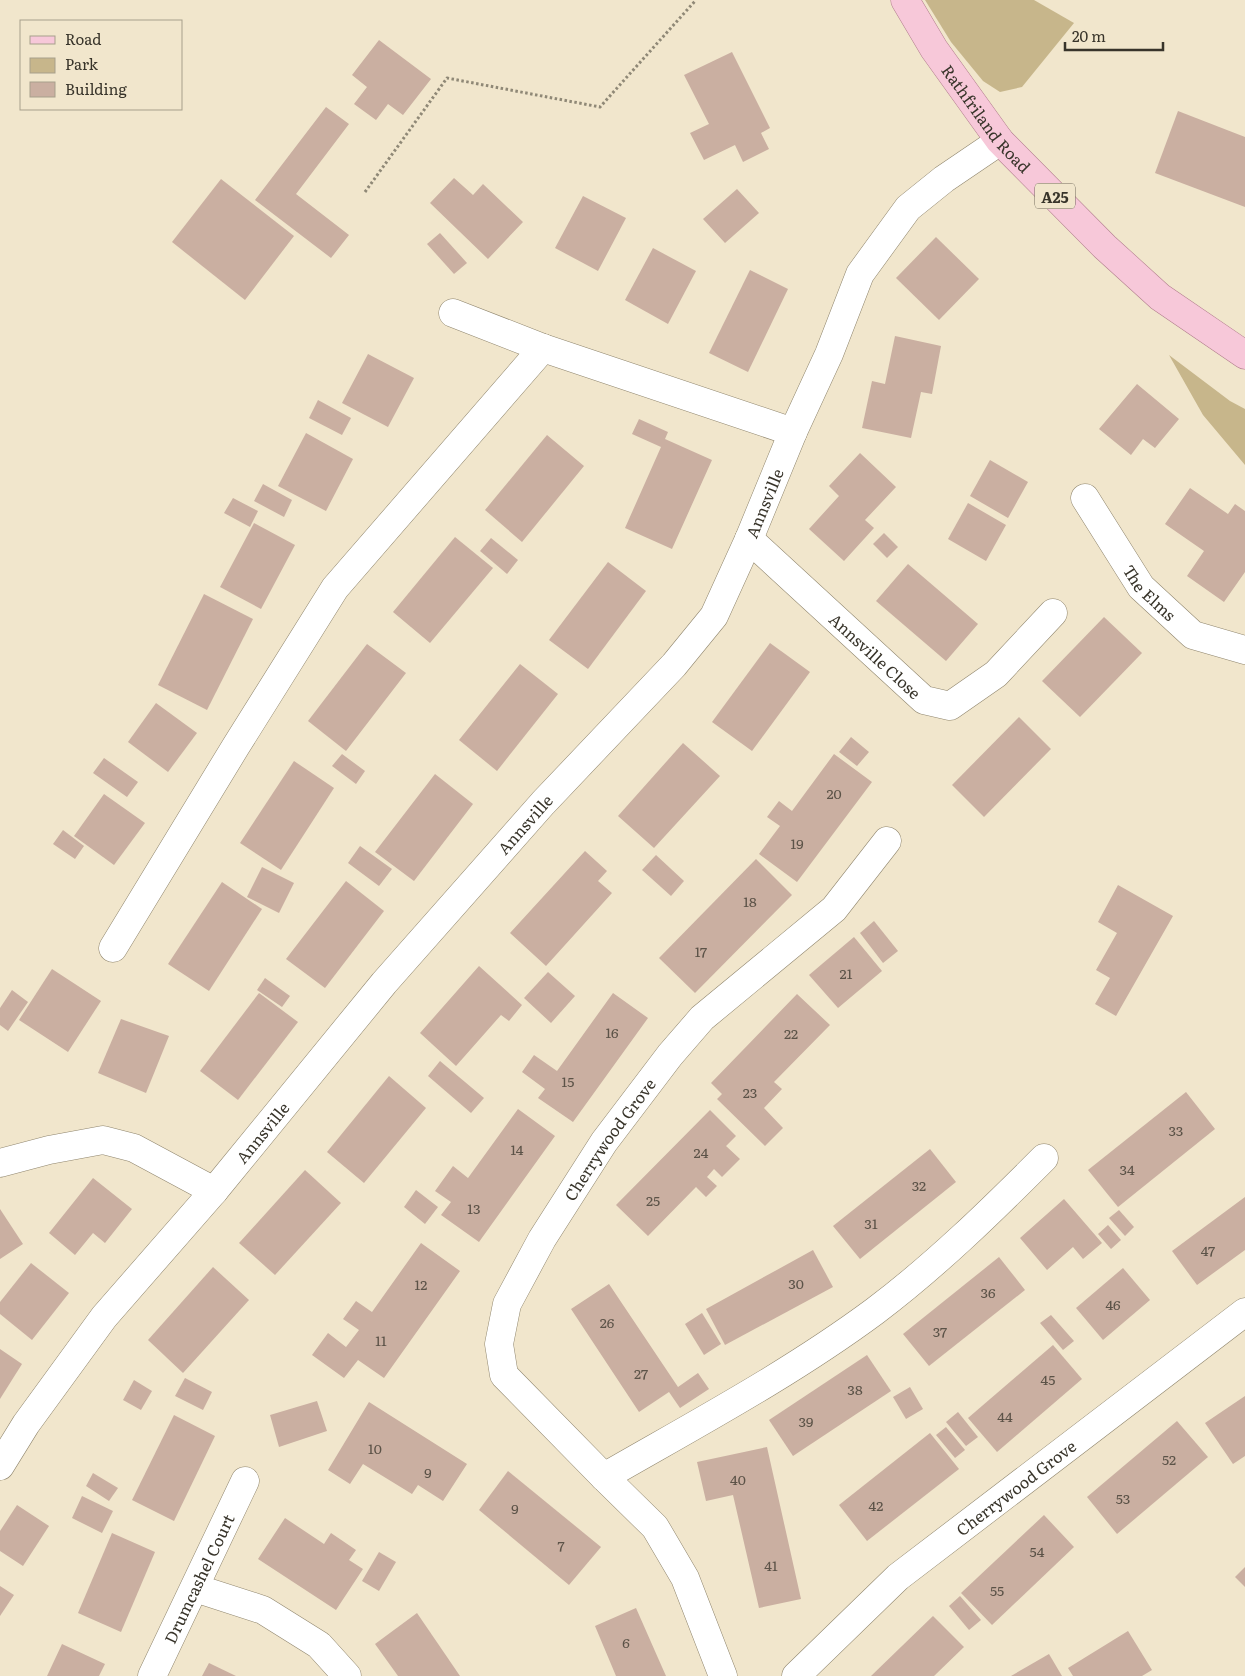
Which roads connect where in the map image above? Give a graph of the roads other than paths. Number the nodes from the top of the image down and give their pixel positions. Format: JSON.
{"nodes":[{"id":1,"x":904,"y":0,"type":"edge"},
{"id":2,"x":1000,"y":141,"type":"junction"},
{"id":3,"x":454,"y":314,"type":"dead end"},
{"id":4,"x":543,"y":348,"type":"junction"},
{"id":5,"x":1245,"y":355,"type":"edge"},
{"id":6,"x":793,"y":432,"type":"junction"},
{"id":7,"x":1085,"y":498,"type":"dead end"},
{"id":8,"x":749,"y":539,"type":"junction"},
{"id":9,"x":1053,"y":613,"type":"dead end"},
{"id":10,"x":1245,"y":650,"type":"edge"},
{"id":11,"x":887,"y":841,"type":"dead end"},
{"id":12,"x":113,"y":948,"type":"dead end"},
{"id":13,"x":1044,"y":1158,"type":"dead end"},
{"id":14,"x":0,"y":1163,"type":"edge"},
{"id":15,"x":214,"y":1191,"type":"junction"},
{"id":16,"x":1245,"y":1312,"type":"edge"},
{"id":17,"x":0,"y":1466,"type":"edge"},
{"id":18,"x":604,"y":1477,"type":"junction"},
{"id":19,"x":245,"y":1481,"type":"dead end"},
{"id":20,"x":195,"y":1588,"type":"junction"},
{"id":21,"x":152,"y":1676,"type":"edge"},
{"id":22,"x":347,"y":1676,"type":"edge"},
{"id":23,"x":723,"y":1676,"type":"edge"},
{"id":24,"x":796,"y":1676,"type":"edge"}],
"edges":[{"from":1,"to":2,"type":"main road","name":"Rathfriland Road","number":"A25"},
{"from":2,"to":5,"type":"main road","name":"Rathfriland Road","number":"A25"},
{"from":2,"to":6,"type":"street","name":"Annsville"},
{"from":3,"to":4,"type":"street"},
{"from":4,"to":6,"type":"street"},
{"from":4,"to":12,"type":"street"},
{"from":6,"to":8,"type":"street","name":"Annsville"},
{"from":7,"to":10,"type":"street","name":"The Elms"},
{"from":8,"to":9,"type":"street","name":"Annsville Close"},
{"from":8,"to":15,"type":"street","name":"Annsville"},
{"from":11,"to":18,"type":"street","name":"Cherrywood Grove"},
{"from":13,"to":18,"type":"street"},
{"from":14,"to":15,"type":"street"},
{"from":15,"to":17,"type":"street","name":"Annsville"},
{"from":16,"to":24,"type":"street","name":"Cherrywood Grove"},
{"from":18,"to":23,"type":"street","name":"Cherrywood Grove"},
{"from":19,"to":20,"type":"street","name":"Drumcashel Court"},
{"from":20,"to":21,"type":"street","name":"Drumcashel Court"},
{"from":20,"to":22,"type":"street"}]}
